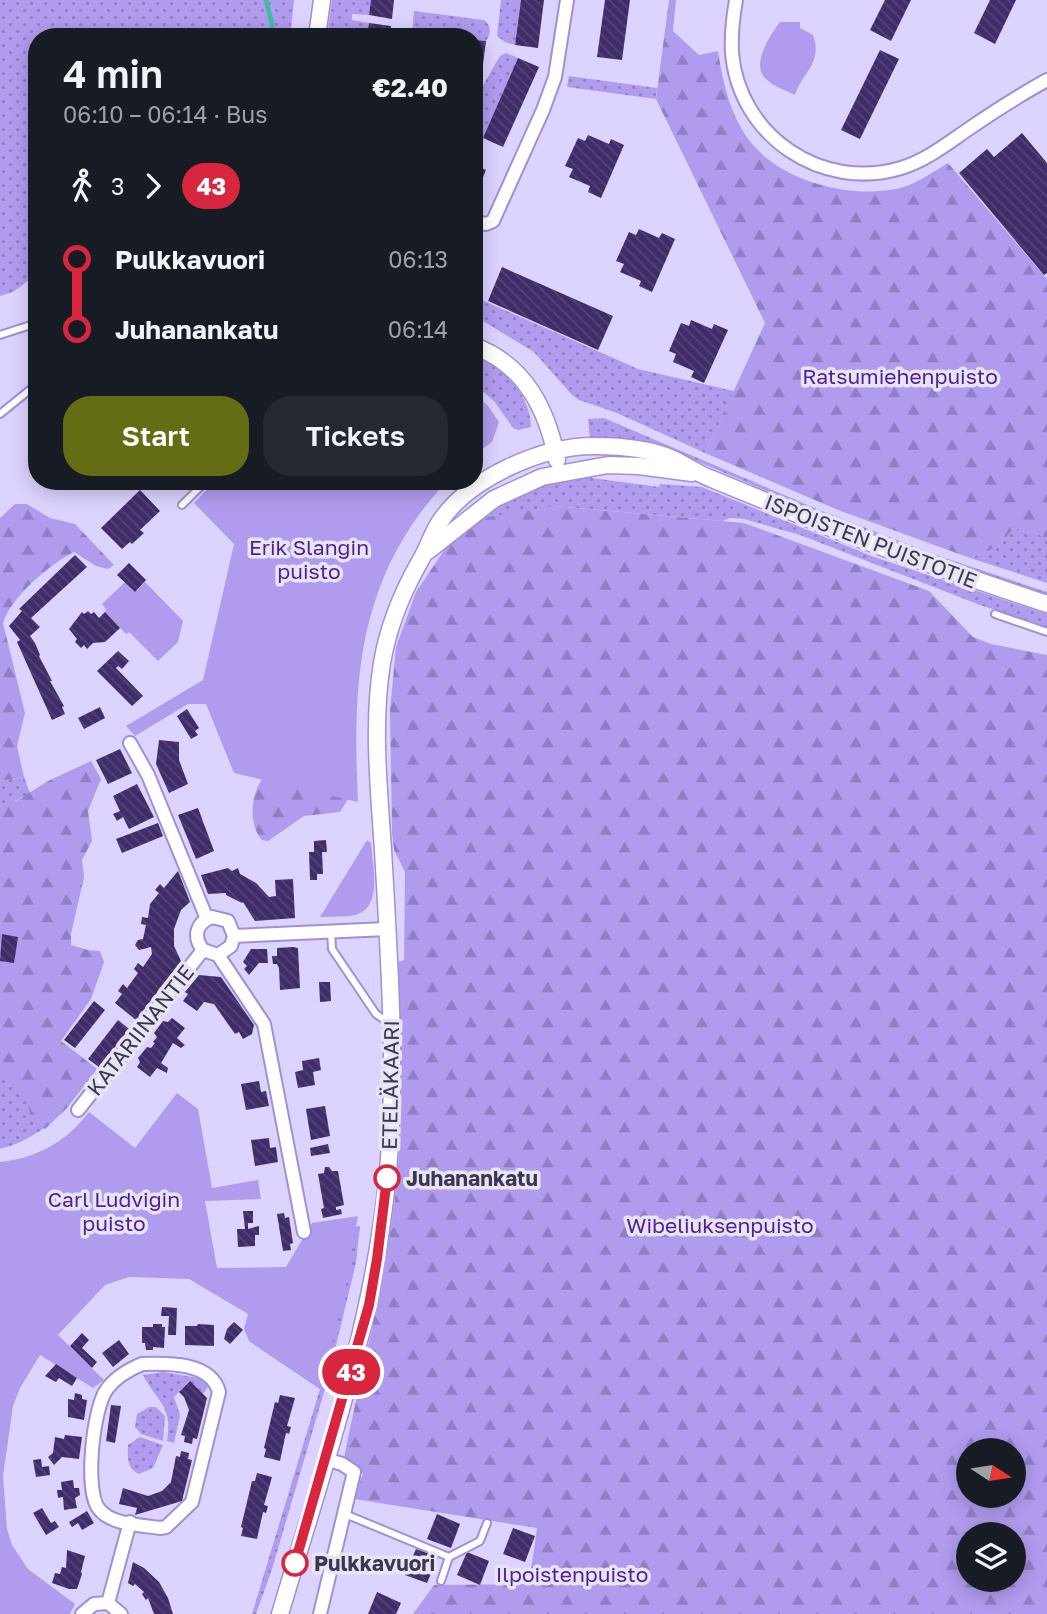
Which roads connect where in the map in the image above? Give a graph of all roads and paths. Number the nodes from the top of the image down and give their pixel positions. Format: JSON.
{"nodes":[{"id":1,"x":322,"y":0,"type":"edge"},
{"id":2,"x":567,"y":0,"type":"edge"},
{"id":3,"x":736,"y":0,"type":"edge"},
{"id":4,"x":318,"y":28,"type":"edge"},
{"id":5,"x":1047,"y":80,"type":"edge"},
{"id":6,"x":483,"y":224,"type":"edge"},
{"id":7,"x":28,"y":326,"type":"edge"},
{"id":8,"x":0,"y":335,"type":"edge"},
{"id":9,"x":483,"y":351,"type":"edge"},
{"id":10,"x":28,"y":391,"type":"edge"},
{"id":11,"x":0,"y":414,"type":"edge"},
{"id":12,"x":555,"y":449,"type":"junction"},
{"id":13,"x":559,"y":472,"type":"junction"},
{"id":14,"x":697,"y":473,"type":"junction"},
{"id":15,"x":483,"y":484,"type":"edge"},
{"id":16,"x":197,"y":490,"type":"edge"},
{"id":17,"x":474,"y":490,"type":"edge"},
{"id":18,"x":181,"y":505,"type":"dead end"},
{"id":19,"x":426,"y":553,"type":"junction"},
{"id":20,"x":1047,"y":604,"type":"edge"},
{"id":21,"x":995,"y":614,"type":"dead end"},
{"id":22,"x":1047,"y":632,"type":"edge"},
{"id":23,"x":130,"y":743,"type":"dead end"},
{"id":24,"x":207,"y":919,"type":"junction"},
{"id":25,"x":387,"y":929,"type":"junction"},
{"id":26,"x":331,"y":931,"type":"junction"},
{"id":27,"x":234,"y":936,"type":"junction"},
{"id":28,"x":202,"y":950,"type":"junction"},
{"id":29,"x":218,"y":955,"type":"junction"},
{"id":30,"x":391,"y":1024,"type":"junction"},
{"id":31,"x":78,"y":1110,"type":"dead end"},
{"id":32,"x":304,"y":1232,"type":"dead end"},
{"id":33,"x":326,"y":1458,"type":"junction"},
{"id":34,"x":345,"y":1514,"type":"junction"},
{"id":35,"x":130,"y":1522,"type":"junction"},
{"id":36,"x":487,"y":1523,"type":"dead end"},
{"id":37,"x":449,"y":1557,"type":"junction"},
{"id":38,"x":441,"y":1581,"type":"dead end"},
{"id":39,"x":108,"y":1603,"type":"junction"},
{"id":40,"x":82,"y":1614,"type":"edge"},
{"id":41,"x":121,"y":1614,"type":"edge"},
{"id":42,"x":280,"y":1614,"type":"edge"},
{"id":43,"x":320,"y":1614,"type":"edge"}],
"edges":[{"from":1,"to":4,"type":"main road"},
{"from":2,"to":6,"type":"street"},
{"from":3,"to":5,"type":"street"},
{"from":7,"to":8,"type":"lane"},
{"from":9,"to":12,"type":"main road"},
{"from":10,"to":11,"type":"lane"},
{"from":12,"to":13,"type":"main road"},
{"from":12,"to":14,"type":"main road","name":"ISPOISTEN PUISTOTIE"},
{"from":12,"to":15,"type":"main road","name":"ETELÄKAARI"},
{"from":13,"to":14,"type":"main road","name":"ISPOISTEN PUISTOTIE"},
{"from":13,"to":19,"type":"main road","name":"ETELÄKAARI"},
{"from":14,"to":20,"type":"main road","name":"ISPOISTEN PUISTOTIE"},
{"from":16,"to":18,"type":"lane"},
{"from":17,"to":19,"type":"main road","name":"ETELÄKAARI"},
{"from":19,"to":25,"type":"main road","name":"ETELÄKAARI"},
{"from":21,"to":22,"type":"lane"},
{"from":23,"to":24,"type":"street"},
{"from":24,"to":27,"type":"street"},
{"from":24,"to":28,"type":"street"},
{"from":25,"to":26,"type":"street"},
{"from":25,"to":30,"type":"main road","name":"ETELÄKAARI"},
{"from":26,"to":27,"type":"street"},
{"from":26,"to":30,"type":"lane"},
{"from":27,"to":29,"type":"street"},
{"from":28,"to":29,"type":"street"},
{"from":28,"to":31,"type":"street","name":"KATARIINANTIE"},
{"from":29,"to":32,"type":"street"},
{"from":30,"to":33,"type":"main road","name":"ETELÄKAARI"},
{"from":33,"to":34,"type":"street"},
{"from":33,"to":42,"type":"main road","name":"ETELÄKAARI"},
{"from":34,"to":37,"type":"lane"},
{"from":34,"to":43,"type":"street"},
{"from":35,"to":35,"type":"street"},
{"from":35,"to":39,"type":"street"},
{"from":36,"to":37,"type":"lane"},
{"from":37,"to":38,"type":"lane"},
{"from":39,"to":40,"type":"street"},
{"from":39,"to":41,"type":"street"}]}
